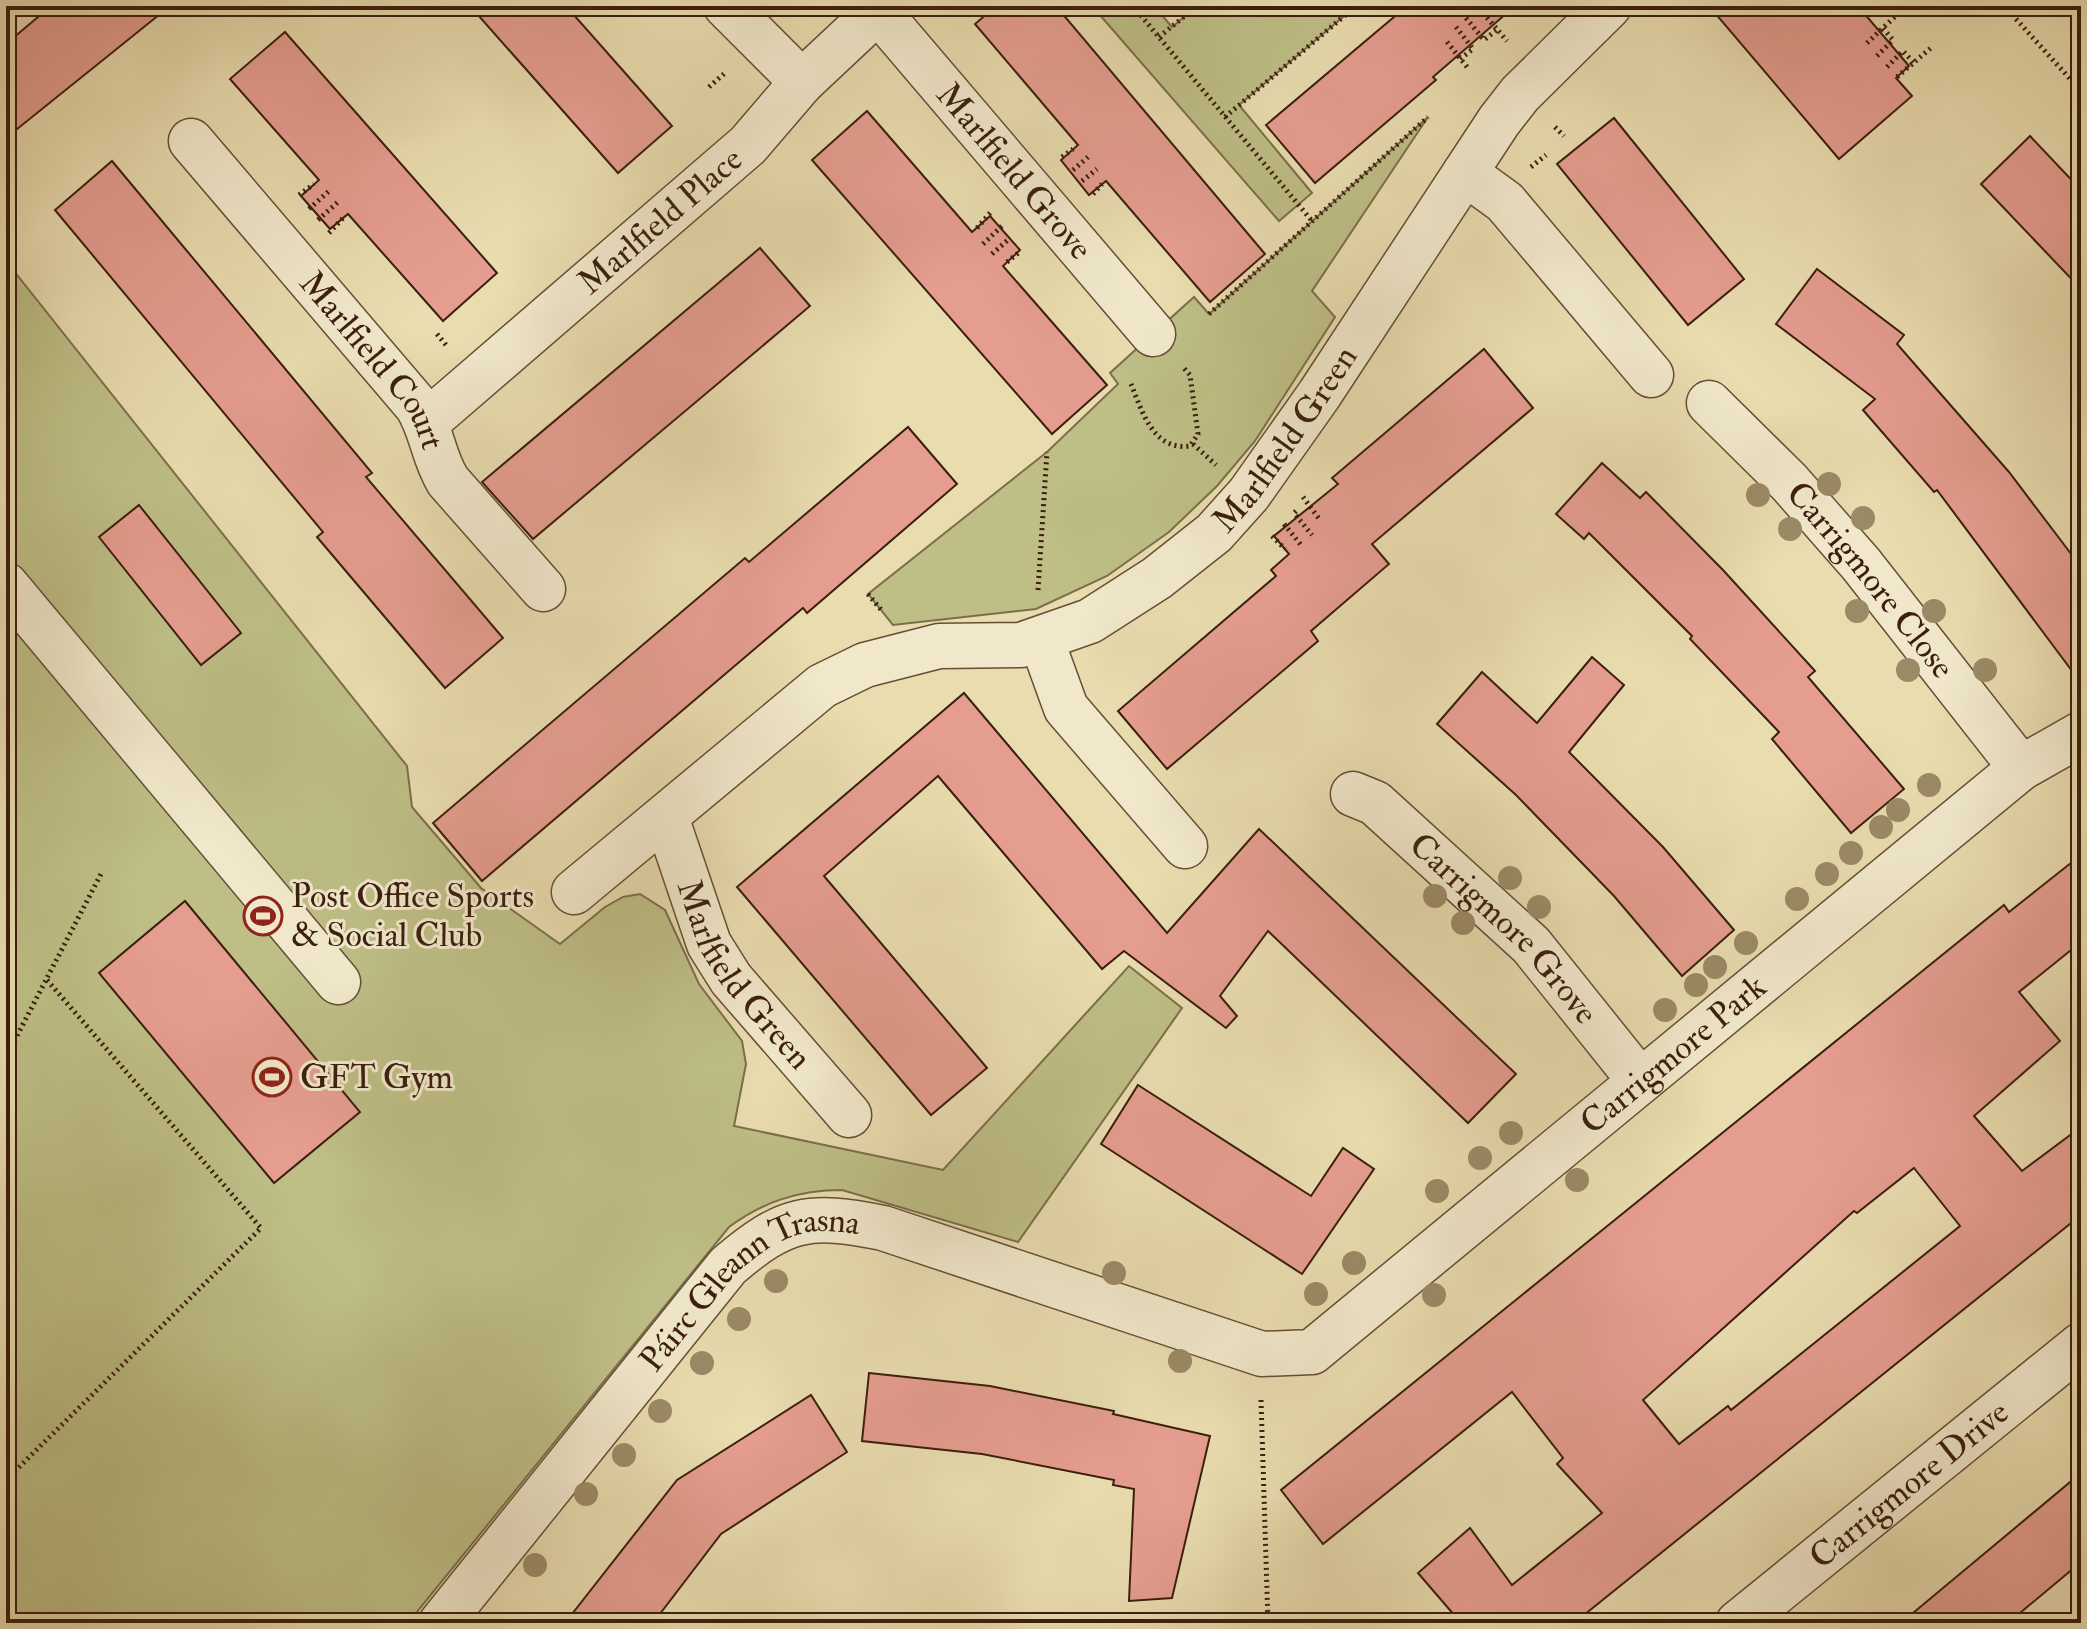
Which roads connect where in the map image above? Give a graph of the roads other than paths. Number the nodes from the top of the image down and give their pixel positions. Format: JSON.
{"nodes":[{"id":1,"x":726,"y":6,"type":"edge"},
{"id":2,"x":1609,"y":6,"type":"edge"},
{"id":3,"x":880,"y":8,"type":"edge"},
{"id":4,"x":802,"y":82,"type":"junction"},
{"id":5,"x":191,"y":141,"type":"dead end"},
{"id":6,"x":1465,"y":173,"type":"junction"},
{"id":7,"x":1166,"y":348,"type":"road end"},
{"id":8,"x":1651,"y":375,"type":"dead end"},
{"id":9,"x":1709,"y":403,"type":"dead end"},
{"id":10,"x":427,"y":422,"type":"junction"},
{"id":11,"x":6,"y":585,"type":"edge"},
{"id":12,"x":543,"y":589,"type":"dead end"},
{"id":13,"x":1041,"y":639,"type":"junction"},
{"id":14,"x":2081,"y":734,"type":"edge"},
{"id":15,"x":2021,"y":768,"type":"junction"},
{"id":16,"x":1353,"y":794,"type":"dead end"},
{"id":17,"x":666,"y":817,"type":"junction"},
{"id":18,"x":1185,"y":846,"type":"dead end"},
{"id":19,"x":574,"y":892,"type":"dead end"},
{"id":20,"x":338,"y":982,"type":"dead end"},
{"id":21,"x":1640,"y":1081,"type":"junction"},
{"id":22,"x":849,"y":1115,"type":"dead end"},
{"id":23,"x":2081,"y":1345,"type":"edge"},
{"id":24,"x":1261,"y":1375,"type":"joint"},
{"id":25,"x":441,"y":1623,"type":"edge"},
{"id":26,"x":1738,"y":1623,"type":"edge"}],
"edges":[{"from":1,"to":4,"type":"street"},
{"from":2,"to":6,"type":"street","name":"Marlfield Green"},
{"from":3,"to":4,"type":"street","name":"Marlfield Place"},
{"from":3,"to":7,"type":"street","name":"Marlfield Grove"},
{"from":4,"to":10,"type":"street","name":"Marlfield Place"},
{"from":5,"to":10,"type":"street","name":"Marlfield Court"},
{"from":6,"to":8,"type":"street"},
{"from":6,"to":13,"type":"street","name":"Marlfield Green"},
{"from":9,"to":15,"type":"street","name":"Carrigmore Close"},
{"from":10,"to":12,"type":"street","name":"Marlfield Court"},
{"from":11,"to":20,"type":"street"},
{"from":13,"to":17,"type":"street","name":"Marlfield Green"},
{"from":13,"to":18,"type":"street"},
{"from":14,"to":15,"type":"street","name":"Carrigmore Park"},
{"from":15,"to":21,"type":"street","name":"Carrigmore Park"},
{"from":16,"to":21,"type":"street","name":"Carrigmore Grove"},
{"from":17,"to":19,"type":"street","name":"Marlfield Green"},
{"from":17,"to":22,"type":"street","name":"Marlfield Green"},
{"from":21,"to":24,"type":"street","name":"Carrigmore Park"},
{"from":23,"to":26,"type":"street","name":"Carrigmore Drive"},
{"from":24,"to":25,"type":"street","name":"Páirc Gleann Trasna"}]}
